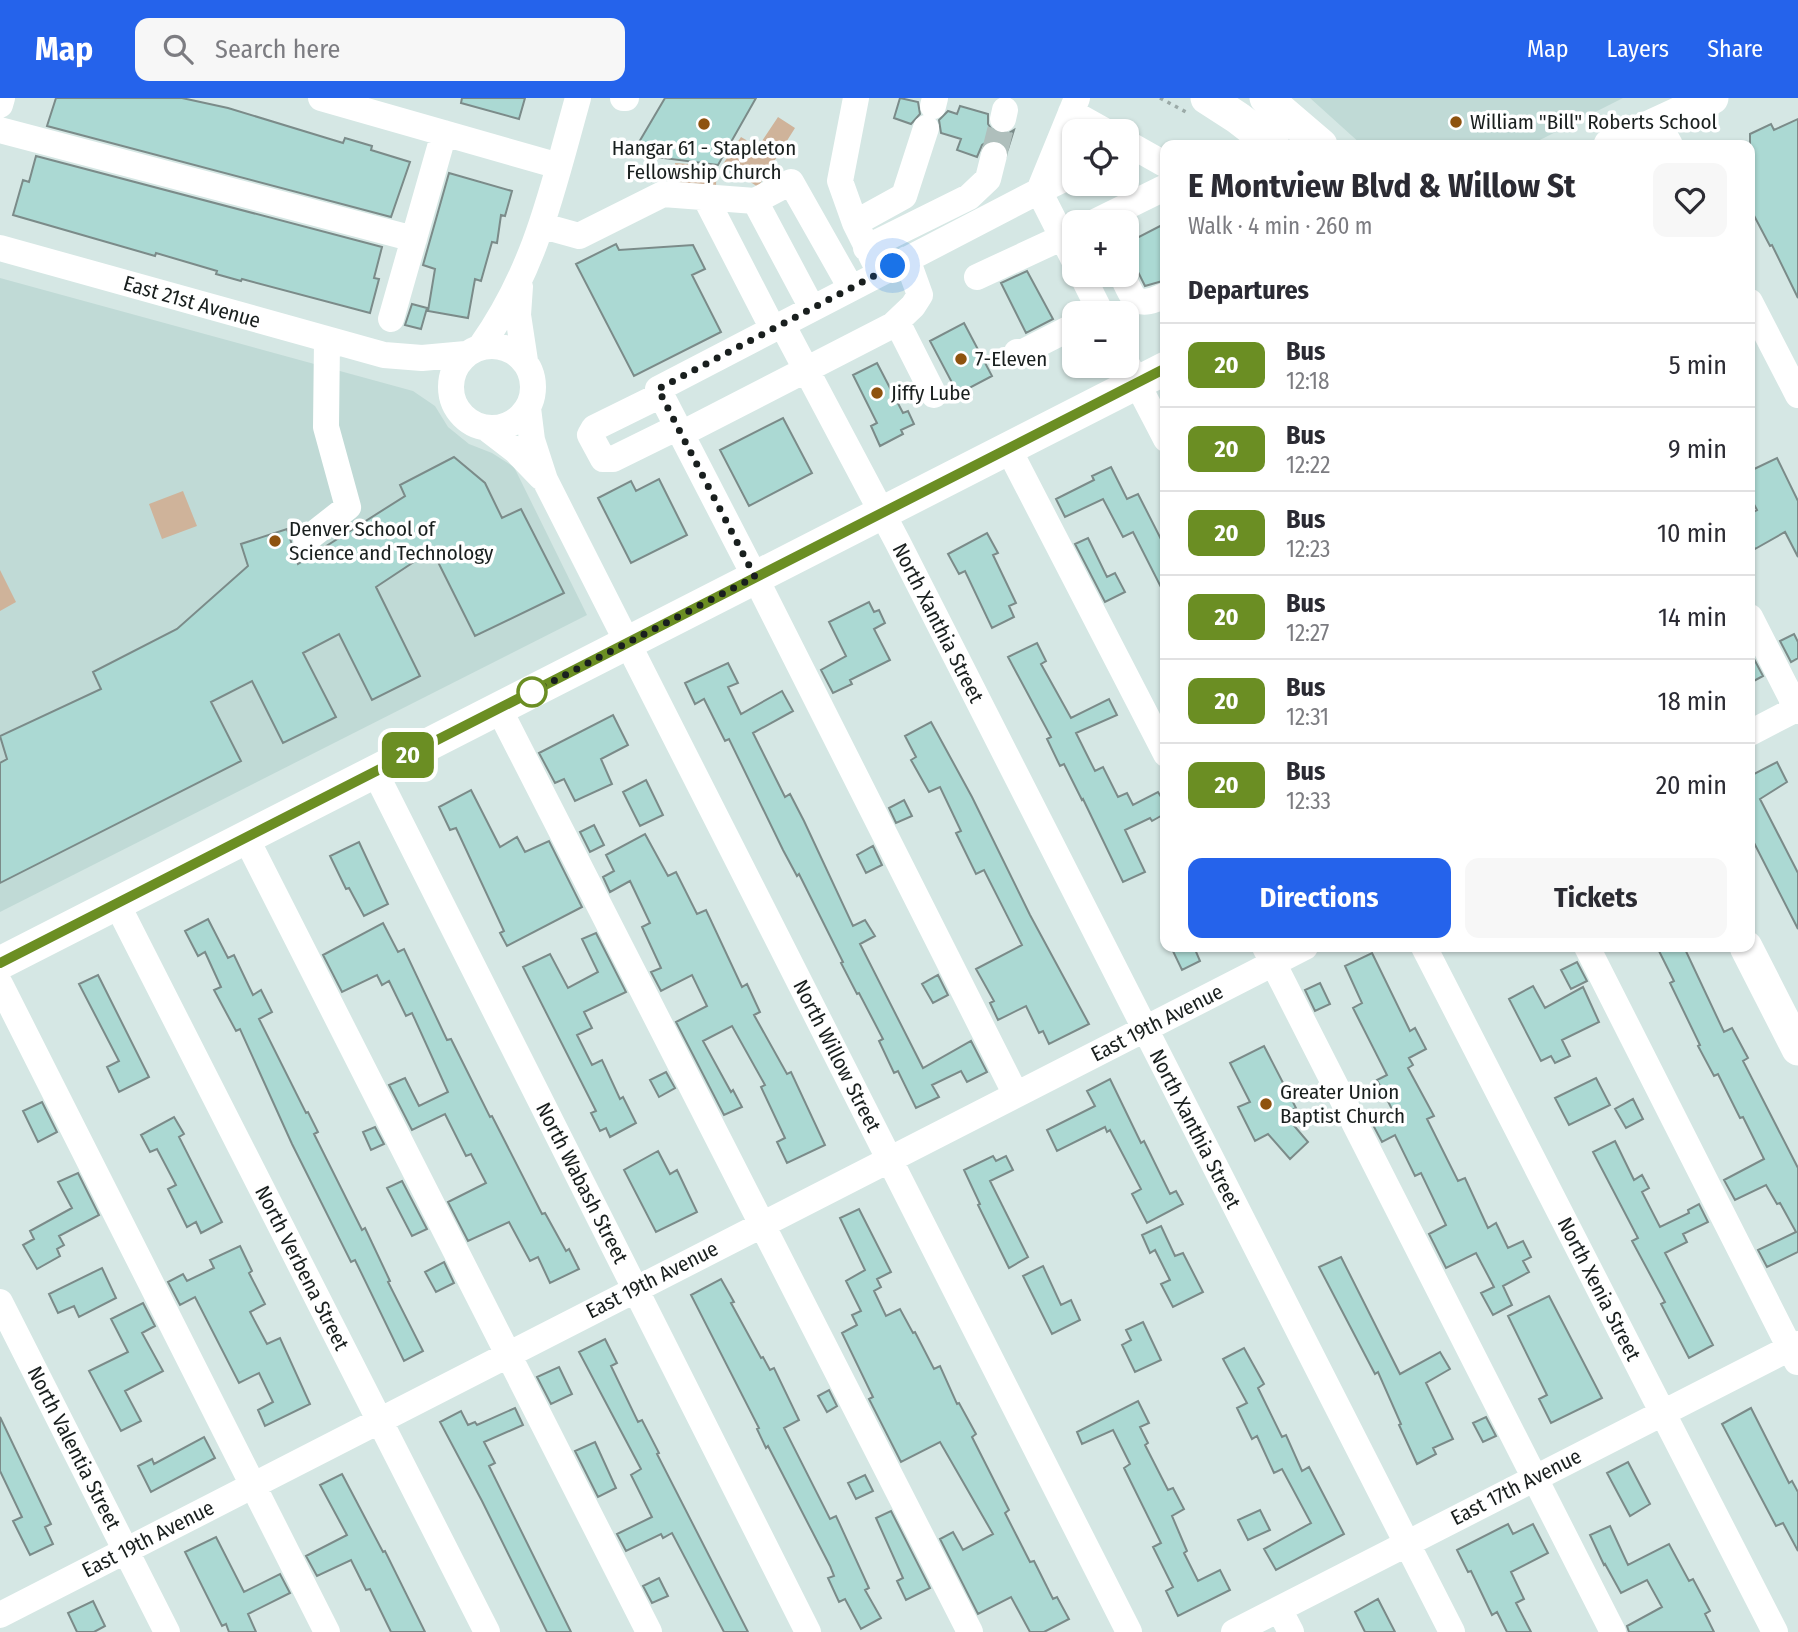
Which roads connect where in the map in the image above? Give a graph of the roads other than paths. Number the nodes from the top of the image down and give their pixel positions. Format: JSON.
{"nodes":[{"id":1,"x":2,"y":98,"type":"edge"},
{"id":2,"x":321,"y":98,"type":"edge"},
{"id":3,"x":578,"y":98,"type":"edge"},
{"id":4,"x":856,"y":98,"type":"edge"},
{"id":5,"x":1207,"y":98,"type":"edge"},
{"id":6,"x":1266,"y":98,"type":"edge"},
{"id":7,"x":1712,"y":98,"type":"edge"},
{"id":8,"x":0,"y":104,"type":"edge"},
{"id":9,"x":1074,"y":105,"type":"edge"},
{"id":10,"x":931,"y":111,"type":"edge"},
{"id":11,"x":1091,"y":119,"type":"edge"},
{"id":12,"x":0,"y":130,"type":"edge"},
{"id":13,"x":444,"y":133,"type":"junction"},
{"id":14,"x":1664,"y":134,"type":"edge"},
{"id":15,"x":1265,"y":140,"type":"edge"},
{"id":16,"x":1315,"y":140,"type":"edge"},
{"id":17,"x":1635,"y":140,"type":"edge"},
{"id":18,"x":1139,"y":152,"type":"edge"},
{"id":19,"x":994,"y":155,"type":"tunnel mouth"},
{"id":20,"x":1160,"y":162,"type":"edge"},
{"id":21,"x":559,"y":166,"type":"junction"},
{"id":22,"x":1062,"y":180,"type":"edge"},
{"id":23,"x":1160,"y":190,"type":"edge"},
{"id":24,"x":1039,"y":191,"type":"junction"},
{"id":25,"x":705,"y":197,"type":"junction"},
{"id":26,"x":755,"y":201,"type":"junction"},
{"id":27,"x":1125,"y":210,"type":"edge"},
{"id":28,"x":1062,"y":212,"type":"edge"},
{"id":29,"x":855,"y":223,"type":"junction"},
{"id":30,"x":543,"y":226,"type":"junction"},
{"id":31,"x":414,"y":239,"type":"junction"},
{"id":32,"x":1062,"y":242,"type":"edge"},
{"id":33,"x":0,"y":248,"type":"edge"},
{"id":34,"x":866,"y":248,"type":"junction"},
{"id":35,"x":907,"y":259,"type":"junction"},
{"id":36,"x":880,"y":273,"type":"junction"},
{"id":37,"x":977,"y":277,"type":"dead end"},
{"id":38,"x":520,"y":281,"type":"junction"},
{"id":39,"x":1128,"y":287,"type":"edge"},
{"id":40,"x":851,"y":288,"type":"junction"},
{"id":41,"x":1160,"y":298,"type":"edge"},
{"id":42,"x":812,"y":308,"type":"junction"},
{"id":43,"x":1755,"y":312,"type":"edge"},
{"id":44,"x":391,"y":320,"type":"dead end"},
{"id":45,"x":897,"y":322,"type":"junction"},
{"id":46,"x":778,"y":326,"type":"junction"},
{"id":47,"x":1062,"y":332,"type":"edge"},
{"id":48,"x":327,"y":340,"type":"junction"},
{"id":49,"x":474,"y":350,"type":"junction"},
{"id":50,"x":1017,"y":352,"type":"dead end"},
{"id":51,"x":384,"y":355,"type":"junction"},
{"id":52,"x":525,"y":361,"type":"junction"},
{"id":53,"x":806,"y":372,"type":"junction"},
{"id":54,"x":1143,"y":372,"type":"edge"},
{"id":55,"x":661,"y":395,"type":"junction"},
{"id":56,"x":934,"y":395,"type":"dead end"},
{"id":57,"x":1798,"y":395,"type":"edge"},
{"id":58,"x":451,"y":398,"type":"junction"},
{"id":59,"x":528,"y":408,"type":"junction"},
{"id":60,"x":1160,"y":422,"type":"edge"},
{"id":61,"x":486,"y":428,"type":"junction"},
{"id":62,"x":680,"y":430,"type":"junction"},
{"id":63,"x":1007,"y":448,"type":"junction"},
{"id":64,"x":544,"y":480,"type":"junction"},
{"id":65,"x":882,"y":512,"type":"junction"},
{"id":66,"x":306,"y":540,"type":"dead end"},
{"id":67,"x":755,"y":577,"type":"junction"},
{"id":68,"x":1755,"y":627,"type":"edge"},
{"id":69,"x":628,"y":643,"type":"junction"},
{"id":70,"x":499,"y":709,"type":"junction"},
{"id":71,"x":1798,"y":709,"type":"edge"},
{"id":72,"x":1755,"y":730,"type":"edge"},
{"id":73,"x":1160,"y":742,"type":"edge"},
{"id":74,"x":375,"y":772,"type":"junction"},
{"id":75,"x":246,"y":838,"type":"junction"},
{"id":76,"x":117,"y":904,"type":"junction"},
{"id":77,"x":1427,"y":952,"type":"edge"},
{"id":78,"x":1590,"y":952,"type":"edge"},
{"id":79,"x":1749,"y":952,"type":"edge"},
{"id":80,"x":1269,"y":955,"type":"edge"},
{"id":81,"x":0,"y":963,"type":"edge"},
{"id":82,"x":0,"y":984,"type":"edge"},
{"id":83,"x":1144,"y":1029,"type":"junction"},
{"id":84,"x":1798,"y":1049,"type":"edge"},
{"id":85,"x":1016,"y":1095,"type":"junction"},
{"id":86,"x":890,"y":1159,"type":"junction"},
{"id":87,"x":761,"y":1224,"type":"junction"},
{"id":88,"x":635,"y":1289,"type":"junction"},
{"id":89,"x":0,"y":1302,"type":"edge"},
{"id":90,"x":1795,"y":1352,"type":"edge"},
{"id":91,"x":509,"y":1353,"type":"junction"},
{"id":92,"x":1662,"y":1413,"type":"junction"},
{"id":93,"x":380,"y":1420,"type":"junction"},
{"id":94,"x":1535,"y":1478,"type":"junction"},
{"id":95,"x":253,"y":1485,"type":"junction"},
{"id":96,"x":1406,"y":1543,"type":"junction"},
{"id":97,"x":125,"y":1550,"type":"junction"},
{"id":98,"x":0,"y":1615,"type":"edge"},
{"id":99,"x":1285,"y":1620,"type":"edge"},
{"id":100,"x":0,"y":1625,"type":"edge"},
{"id":101,"x":3,"y":1632,"type":"edge"},
{"id":102,"x":167,"y":1632,"type":"edge"},
{"id":103,"x":327,"y":1632,"type":"edge"},
{"id":104,"x":487,"y":1632,"type":"edge"},
{"id":105,"x":649,"y":1632,"type":"edge"},
{"id":106,"x":808,"y":1632,"type":"edge"},
{"id":107,"x":970,"y":1632,"type":"edge"},
{"id":108,"x":1129,"y":1632,"type":"edge"},
{"id":109,"x":1234,"y":1632,"type":"edge"},
{"id":110,"x":1452,"y":1632,"type":"edge"},
{"id":111,"x":1613,"y":1632,"type":"edge"},
{"id":112,"x":1774,"y":1632,"type":"edge"}],
"edges":[{"from":1,"to":8,"type":"street"},
{"from":2,"to":13,"type":"street"},
{"from":3,"to":21,"type":"street"},
{"from":4,"to":29,"type":"street"},
{"from":5,"to":15,"type":"main road"},
{"from":6,"to":16,"type":"main road"},
{"from":7,"to":14,"type":"main road"},
{"from":9,"to":11,"type":"street"},
{"from":9,"to":24,"type":"street"},
{"from":10,"to":29,"type":"street"},
{"from":12,"to":31,"type":"street"},
{"from":13,"to":21,"type":"street"},
{"from":13,"to":31,"type":"street"},
{"from":14,"to":17,"type":"main road"},
{"from":18,"to":20,"type":"street"},
{"from":19,"to":34,"type":"street"},
{"from":21,"to":30,"type":"street"},
{"from":22,"to":24,"type":"street"},
{"from":23,"to":27,"type":"street"},
{"from":24,"to":28,"type":"street"},
{"from":24,"to":35,"type":"street"},
{"from":25,"to":26,"type":"street"},
{"from":25,"to":30,"type":"street"},
{"from":25,"to":46,"type":"street","name":"North Xanthia Street"},
{"from":26,"to":40,"type":"street"},
{"from":26,"to":42,"type":"street"},
{"from":29,"to":34,"type":"street"},
{"from":30,"to":38,"type":"street"},
{"from":31,"to":44,"type":"street"},
{"from":32,"to":37,"type":"street"},
{"from":33,"to":48,"type":"street","name":"East 21st Avenue"},
{"from":34,"to":36,"type":"street"},
{"from":35,"to":36,"type":"street"},
{"from":35,"to":45,"type":"street"},
{"from":36,"to":40,"type":"street"},
{"from":38,"to":49,"type":"street"},
{"from":38,"to":52,"type":"street"},
{"from":39,"to":41,"type":"street"},
{"from":40,"to":42,"type":"street"},
{"from":42,"to":46,"type":"street"},
{"from":43,"to":57,"type":"street"},
{"from":45,"to":53,"type":"street"},
{"from":45,"to":56,"type":"street"},
{"from":46,"to":53,"type":"street","name":"North Xanthia Street"},
{"from":46,"to":55,"type":"street"},
{"from":47,"to":50,"type":"street"},
{"from":48,"to":51,"type":"street","name":"East 21st Avenue"},
{"from":48,"to":66,"type":"street"},
{"from":49,"to":51,"type":"street","name":"East 21st Avenue"},
{"from":49,"to":52,"type":"street"},
{"from":49,"to":58,"type":"street"},
{"from":51,"to":58,"type":"street","name":"East 21st Avenue"},
{"from":52,"to":59,"type":"street"},
{"from":53,"to":62,"type":"street"},
{"from":53,"to":65,"type":"street","name":"North Xanthia Street"},
{"from":54,"to":60,"type":"street"},
{"from":54,"to":63,"type":"main road"},
{"from":55,"to":62,"type":"street"},
{"from":55,"to":62,"type":"street"},
{"from":58,"to":61,"type":"street"},
{"from":59,"to":61,"type":"street"},
{"from":59,"to":64,"type":"street","name":"North Willow Street"},
{"from":61,"to":64,"type":"street","name":"North Willow Street"},
{"from":62,"to":67,"type":"street"},
{"from":63,"to":65,"type":"main road"},
{"from":63,"to":73,"type":"street"},
{"from":64,"to":69,"type":"street","name":"North Willow Street"},
{"from":65,"to":67,"type":"main road"},
{"from":65,"to":83,"type":"street","name":"North Xanthia Street"},
{"from":67,"to":69,"type":"main road"},
{"from":67,"to":85,"type":"street"},
{"from":68,"to":71,"type":"street"},
{"from":69,"to":70,"type":"main road"},
{"from":69,"to":86,"type":"street","name":"North Willow Street"},
{"from":70,"to":74,"type":"main road"},
{"from":70,"to":87,"type":"street"},
{"from":71,"to":72,"type":"street"},
{"from":74,"to":75,"type":"main road"},
{"from":74,"to":88,"type":"street","name":"North Wabash Street"},
{"from":75,"to":76,"type":"main road"},
{"from":75,"to":91,"type":"street"},
{"from":76,"to":81,"type":"main road"},
{"from":76,"to":93,"type":"street","name":"North Verbena Street"},
{"from":77,"to":92,"type":"street","name":"North Xenia Street"},
{"from":78,"to":90,"type":"street"},
{"from":79,"to":84,"type":"main road"},
{"from":80,"to":83,"type":"street","name":"East 19th Avenue"},
{"from":80,"to":94,"type":"street"},
{"from":82,"to":95,"type":"street"},
{"from":83,"to":85,"type":"street","name":"East 19th Avenue"},
{"from":83,"to":96,"type":"street","name":"North Xanthia Street"},
{"from":85,"to":86,"type":"street","name":"East 19th Avenue"},
{"from":86,"to":87,"type":"street","name":"East 19th Avenue"},
{"from":86,"to":108,"type":"street","name":"North Willow Street"},
{"from":87,"to":88,"type":"street","name":"East 19th Avenue"},
{"from":87,"to":107,"type":"street"},
{"from":88,"to":91,"type":"street","name":"East 19th Avenue"},
{"from":88,"to":106,"type":"street","name":"North Wabash Street"},
{"from":89,"to":97,"type":"street","name":"North Valentia Street"},
{"from":90,"to":92,"type":"street","name":"East 17th Avenue"},
{"from":91,"to":93,"type":"street","name":"East 19th Avenue"},
{"from":91,"to":105,"type":"street"},
{"from":92,"to":94,"type":"street","name":"East 17th Avenue"},
{"from":92,"to":112,"type":"street","name":"North Xenia Street"},
{"from":93,"to":95,"type":"street","name":"East 19th Avenue"},
{"from":93,"to":104,"type":"street","name":"North Verbena Street"},
{"from":94,"to":96,"type":"street","name":"East 17th Avenue"},
{"from":94,"to":111,"type":"street"},
{"from":95,"to":97,"type":"street","name":"East 19th Avenue"},
{"from":95,"to":103,"type":"street"},
{"from":96,"to":99,"type":"street","name":"East 17th Avenue"},
{"from":96,"to":110,"type":"street","name":"North Xanthia Street"},
{"from":97,"to":98,"type":"street","name":"East 19th Avenue"},
{"from":97,"to":102,"type":"street","name":"North Valentia Street"},
{"from":99,"to":109,"type":"street","name":"East 17th Avenue"},
{"from":100,"to":101,"type":"street"}]}
